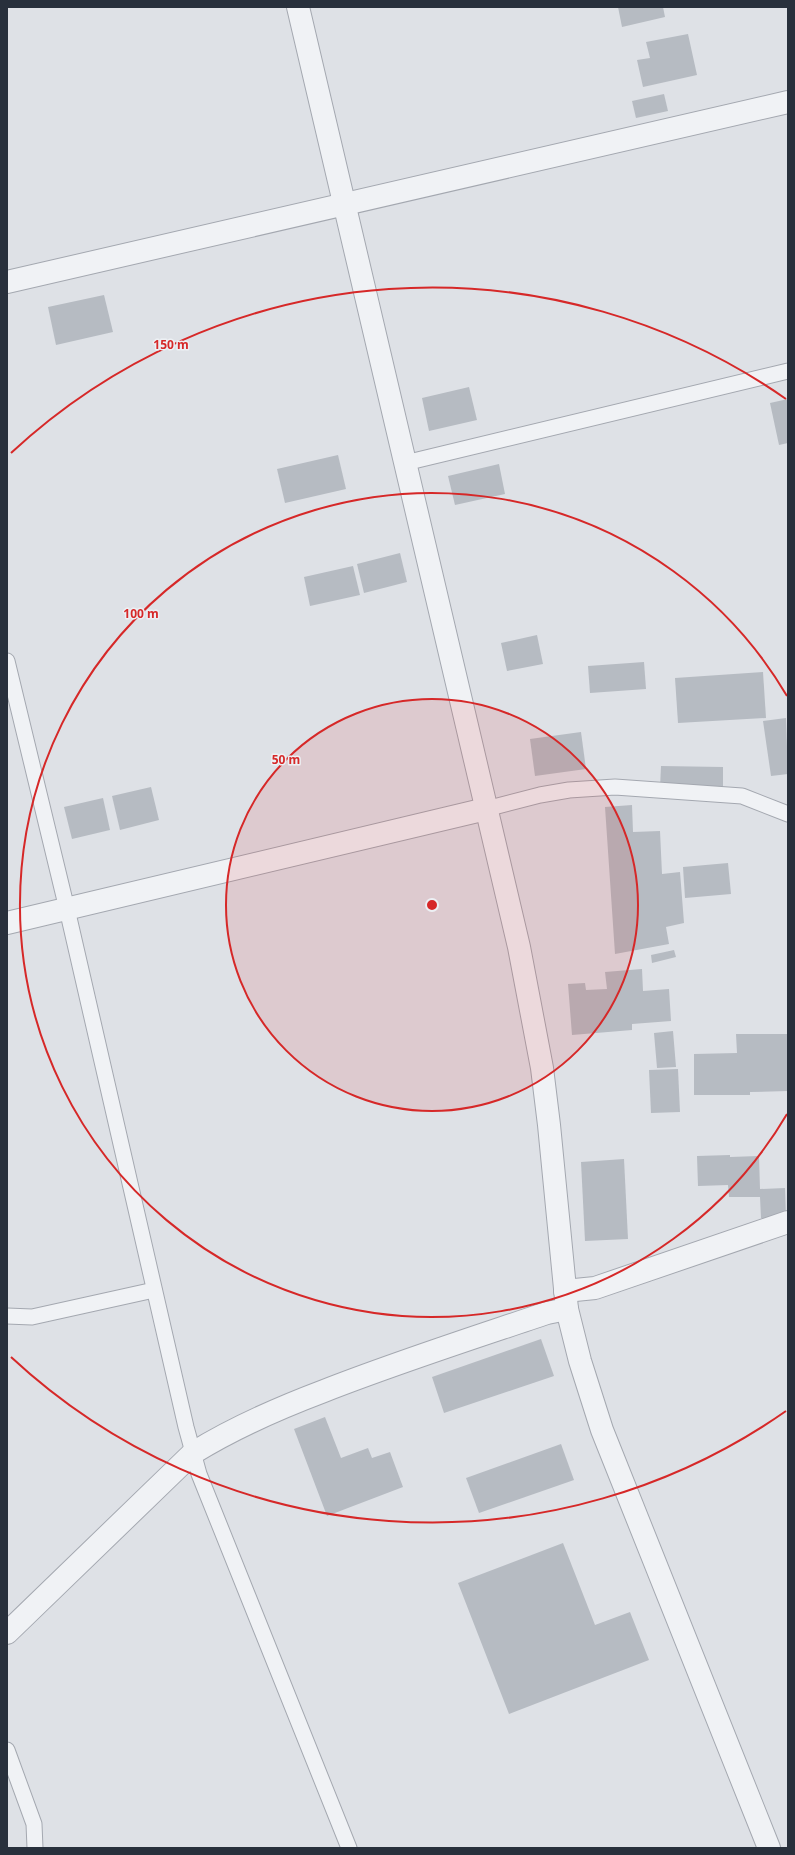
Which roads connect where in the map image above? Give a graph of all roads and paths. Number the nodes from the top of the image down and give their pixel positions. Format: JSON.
{"nodes":[{"id":1,"x":298,"y":7,"type":"edge"},
{"id":2,"x":788,"y":102,"type":"edge"},
{"id":3,"x":346,"y":205,"type":"junction"},
{"id":4,"x":7,"y":282,"type":"edge"},
{"id":5,"x":788,"y":371,"type":"edge"},
{"id":6,"x":405,"y":463,"type":"junction"},
{"id":7,"x":7,"y":661,"type":"edge"},
{"id":8,"x":486,"y":809,"type":"junction"},
{"id":9,"x":788,"y":814,"type":"edge"},
{"id":10,"x":67,"y":910,"type":"junction"},
{"id":11,"x":7,"y":923,"type":"edge"},
{"id":12,"x":788,"y":1222,"type":"edge"},
{"id":13,"x":154,"y":1290,"type":"junction"},
{"id":14,"x":566,"y":1300,"type":"junction"},
{"id":15,"x":7,"y":1316,"type":"edge"},
{"id":16,"x":194,"y":1453,"type":"junction"},
{"id":17,"x":7,"y":1633,"type":"edge"},
{"id":18,"x":7,"y":1750,"type":"edge"},
{"id":19,"x":35,"y":1848,"type":"edge"},
{"id":20,"x":349,"y":1848,"type":"edge"},
{"id":21,"x":769,"y":1848,"type":"edge"}],
"edges":[{"from":1,"to":3,"type":"street"},
{"from":2,"to":3,"type":"street"},
{"from":3,"to":4,"type":"street"},
{"from":3,"to":6,"type":"street"},
{"from":5,"to":6,"type":"lane"},
{"from":6,"to":8,"type":"street"},
{"from":7,"to":10,"type":"lane"},
{"from":8,"to":9,"type":"lane"},
{"from":8,"to":10,"type":"street"},
{"from":8,"to":14,"type":"street"},
{"from":10,"to":11,"type":"street"},
{"from":10,"to":13,"type":"lane"},
{"from":12,"to":14,"type":"street"},
{"from":13,"to":15,"type":"lane"},
{"from":13,"to":16,"type":"lane"},
{"from":14,"to":16,"type":"street"},
{"from":14,"to":21,"type":"street"},
{"from":16,"to":17,"type":"street"},
{"from":16,"to":20,"type":"lane"},
{"from":18,"to":19,"type":"lane"}]}
